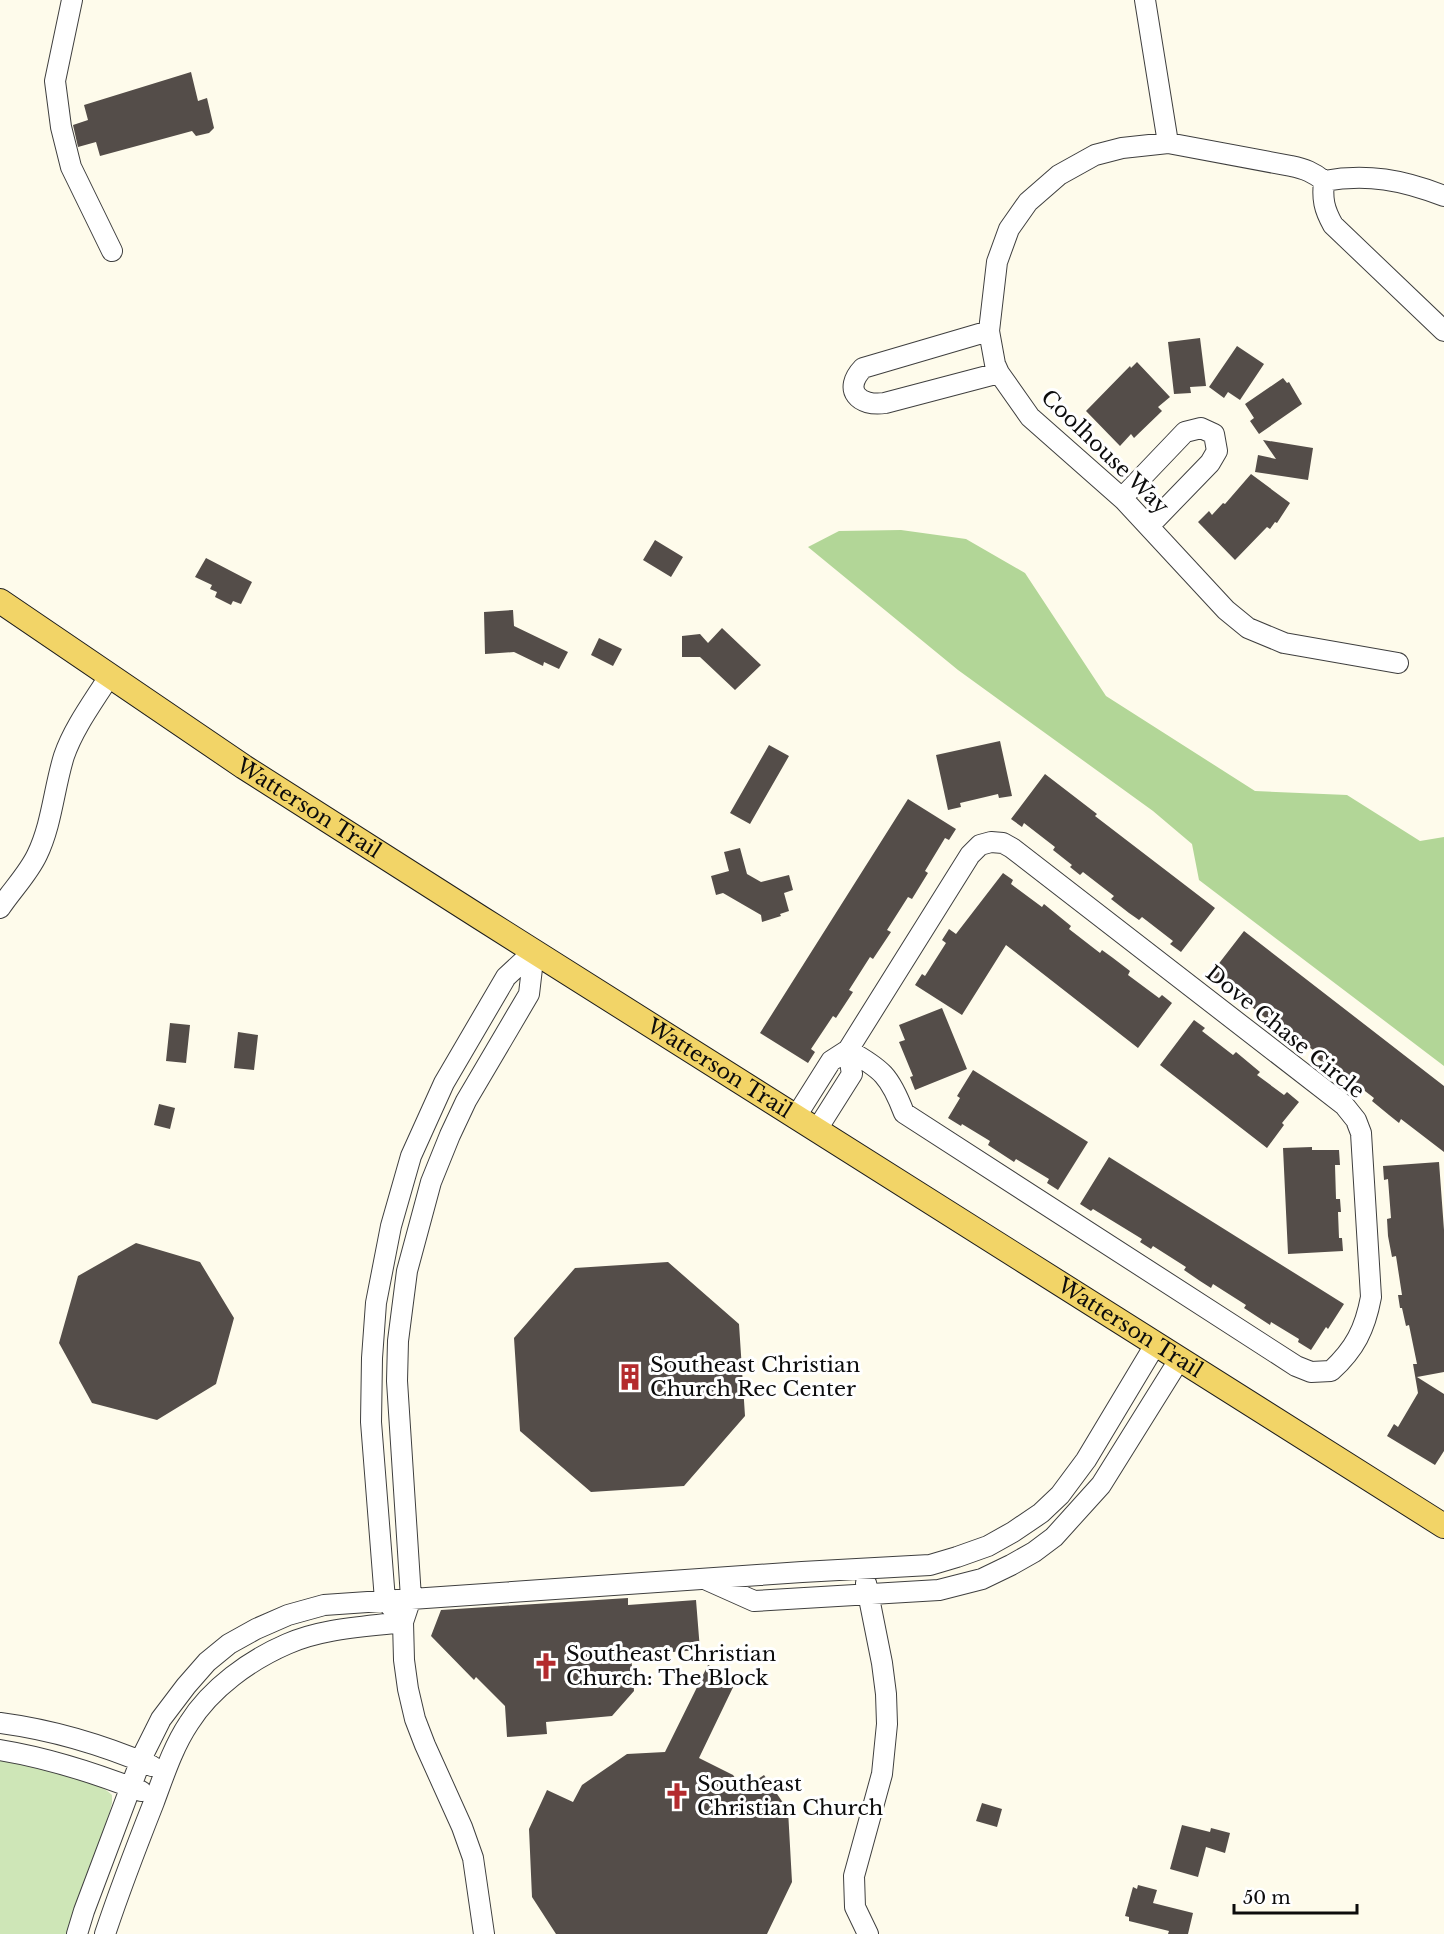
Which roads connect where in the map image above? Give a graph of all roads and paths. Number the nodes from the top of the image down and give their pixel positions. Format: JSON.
{"nodes":[{"id":1,"x":72,"y":0,"type":"edge"},
{"id":2,"x":1145,"y":0,"type":"edge"},
{"id":3,"x":1168,"y":143,"type":"junction"},
{"id":4,"x":1324,"y":181,"type":"junction"},
{"id":5,"x":1444,"y":196,"type":"edge"},
{"id":6,"x":112,"y":251,"type":"dead end"},
{"id":7,"x":1444,"y":331,"type":"edge"},
{"id":8,"x":989,"y":332,"type":"junction"},
{"id":9,"x":999,"y":373,"type":"junction"},
{"id":10,"x":1122,"y":498,"type":"junction"},
{"id":11,"x":1149,"y":526,"type":"junction"},
{"id":12,"x":0,"y":601,"type":"edge"},
{"id":13,"x":1398,"y":663,"type":"dead end"},
{"id":14,"x":110,"y":675,"type":"junction"},
{"id":15,"x":0,"y":908,"type":"edge"},
{"id":16,"x":534,"y":951,"type":"junction"},
{"id":17,"x":848,"y":1050,"type":"junction"},
{"id":18,"x":795,"y":1118,"type":"junction"},
{"id":19,"x":816,"y":1131,"type":"junction"},
{"id":20,"x":1155,"y":1345,"type":"junction"},
{"id":21,"x":1179,"y":1360,"type":"junction"},
{"id":22,"x":1444,"y":1526,"type":"edge"},
{"id":23,"x":863,"y":1569,"type":"junction"},
{"id":24,"x":802,"y":1572,"type":"junction"},
{"id":25,"x":706,"y":1579,"type":"junction"},
{"id":26,"x":868,"y":1596,"type":"junction"},
{"id":27,"x":411,"y":1598,"type":"junction"},
{"id":28,"x":385,"y":1600,"type":"junction"},
{"id":29,"x":754,"y":1601,"type":"junction"},
{"id":30,"x":403,"y":1622,"type":"junction"},
{"id":31,"x":0,"y":1723,"type":"edge"},
{"id":32,"x":0,"y":1750,"type":"edge"},
{"id":33,"x":141,"y":1761,"type":"junction"},
{"id":34,"x":166,"y":1771,"type":"junction"},
{"id":35,"x":131,"y":1787,"type":"junction"},
{"id":36,"x":156,"y":1796,"type":"junction"},
{"id":37,"x":77,"y":1934,"type":"edge"},
{"id":38,"x":105,"y":1934,"type":"edge"},
{"id":39,"x":484,"y":1934,"type":"edge"},
{"id":40,"x":868,"y":1934,"type":"edge"}],
"edges":[{"from":1,"to":6,"type":"street"},
{"from":2,"to":3,"type":"street"},
{"from":3,"to":4,"type":"street","name":"Coolhouse Way"},
{"from":3,"to":8,"type":"street","name":"Coolhouse Way"},
{"from":4,"to":5,"type":"street"},
{"from":4,"to":7,"type":"street"},
{"from":8,"to":9,"type":"street","name":"Coolhouse Way"},
{"from":8,"to":9,"type":"street"},
{"from":9,"to":10,"type":"street","name":"Coolhouse Way"},
{"from":10,"to":11,"type":"street","name":"Coolhouse Way"},
{"from":10,"to":11,"type":"street"},
{"from":11,"to":13,"type":"street","name":"Coolhouse Way"},
{"from":12,"to":14,"type":"main road","name":"Watterson Trail"},
{"from":14,"to":15,"type":"street"},
{"from":14,"to":16,"type":"main road","name":"Watterson Trail"},
{"from":16,"to":18,"type":"main road","name":"Watterson Trail"},
{"from":16,"to":27,"type":"street"},
{"from":16,"to":28,"type":"street"},
{"from":17,"to":17,"type":"street","name":"Dove Chase Circle"},
{"from":17,"to":18,"type":"street","name":"Dove Chase Circle"},
{"from":17,"to":19,"type":"street"},
{"from":18,"to":19,"type":"main road","name":"Watterson Trail"},
{"from":19,"to":20,"type":"main road","name":"Watterson Trail"},
{"from":20,"to":21,"type":"main road","name":"Watterson Trail"},
{"from":20,"to":23,"type":"street"},
{"from":21,"to":22,"type":"main road","name":"Watterson Trail"},
{"from":21,"to":26,"type":"street"},
{"from":23,"to":24,"type":"street"},
{"from":23,"to":26,"type":"street"},
{"from":24,"to":25,"type":"street"},
{"from":24,"to":29,"type":"street"},
{"from":25,"to":27,"type":"street"},
{"from":25,"to":29,"type":"street"},
{"from":26,"to":29,"type":"street"},
{"from":26,"to":40,"type":"street"},
{"from":27,"to":28,"type":"street"},
{"from":27,"to":30,"type":"street"},
{"from":28,"to":30,"type":"street"},
{"from":28,"to":33,"type":"street"},
{"from":30,"to":34,"type":"street"},
{"from":30,"to":39,"type":"street"},
{"from":31,"to":33,"type":"street"},
{"from":32,"to":35,"type":"street"},
{"from":33,"to":34,"type":"street"},
{"from":33,"to":35,"type":"street"},
{"from":34,"to":36,"type":"street"},
{"from":35,"to":36,"type":"street"},
{"from":35,"to":37,"type":"street"},
{"from":36,"to":38,"type":"street"}]}
